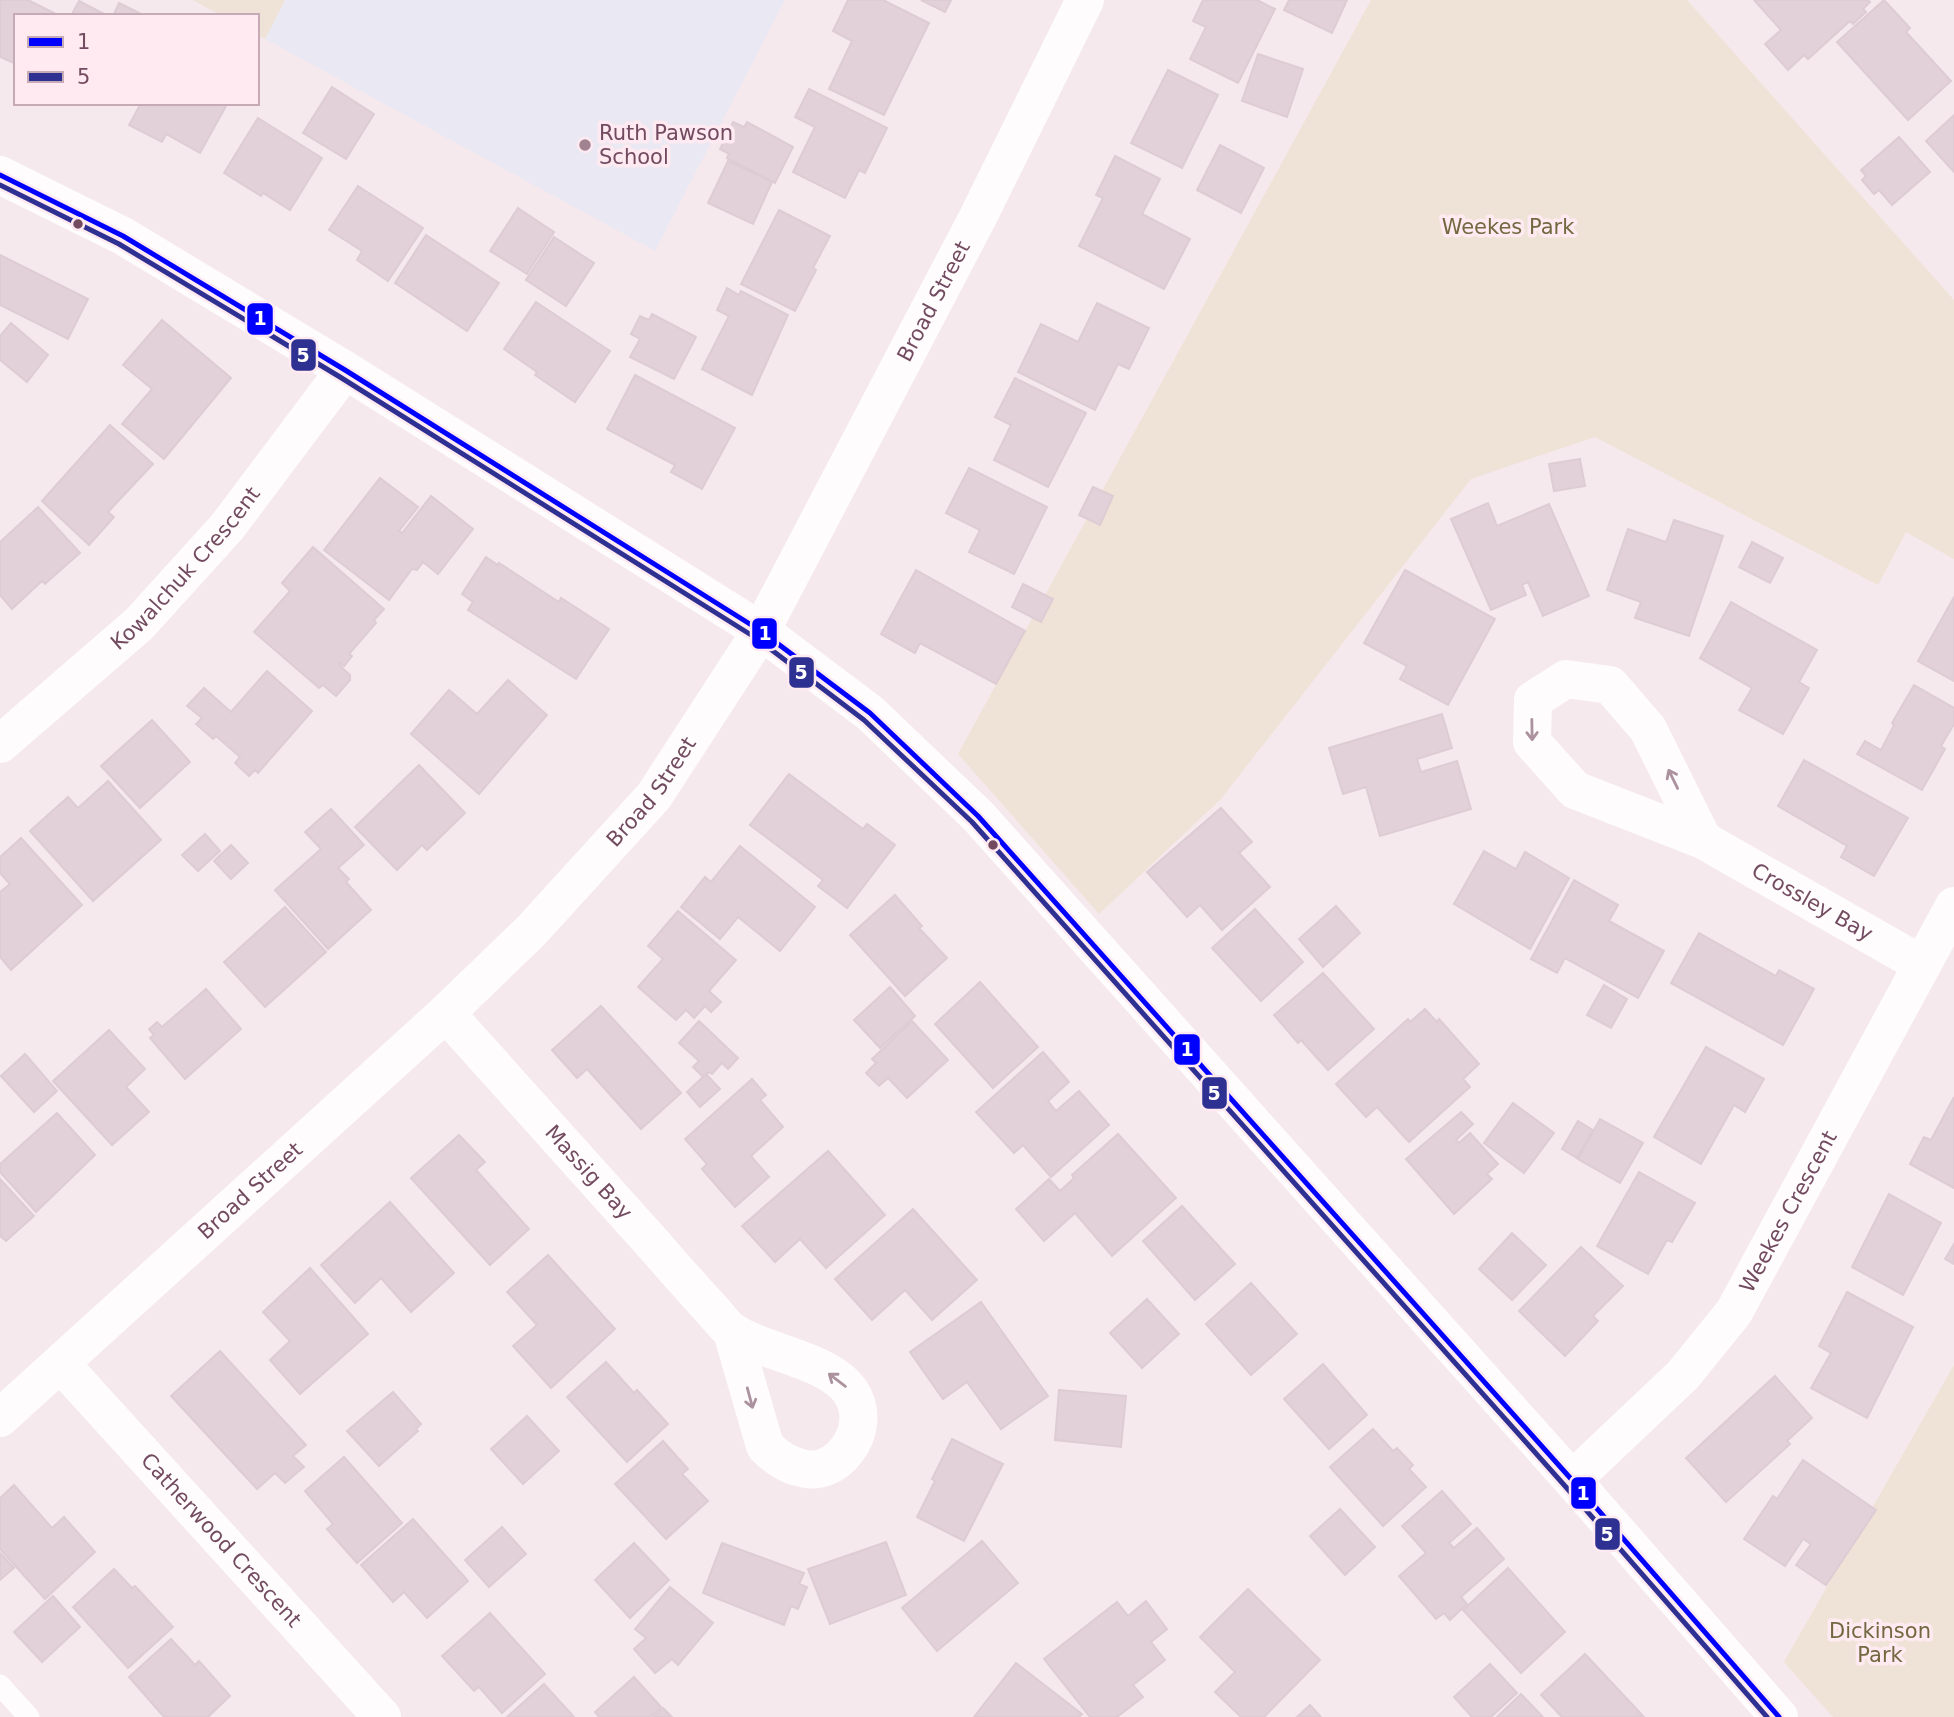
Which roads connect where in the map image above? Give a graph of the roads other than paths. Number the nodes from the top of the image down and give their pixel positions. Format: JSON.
{"nodes":[{"id":1,"x":1085,"y":0,"type":"edge"},
{"id":2,"x":0,"y":175,"type":"edge"},
{"id":3,"x":345,"y":370,"type":"junction"},
{"id":4,"x":761,"y":631,"type":"junction"},
{"id":5,"x":0,"y":744,"type":"edge"},
{"id":6,"x":1703,"y":840,"type":"junction"},
{"id":7,"x":1954,"y":906,"type":"edge"},
{"id":8,"x":1921,"y":964,"type":"junction"},
{"id":9,"x":446,"y":1013,"type":"junction"},
{"id":10,"x":732,"y":1332,"type":"dead end"},
{"id":11,"x":61,"y":1364,"type":"junction"},
{"id":12,"x":0,"y":1418,"type":"edge"},
{"id":13,"x":1572,"y":1480,"type":"junction"},
{"id":14,"x":0,"y":1685,"type":"edge"},
{"id":15,"x":29,"y":1717,"type":"edge"},
{"id":16,"x":382,"y":1717,"type":"edge"},
{"id":17,"x":1779,"y":1717,"type":"edge"}],
"edges":[{"from":1,"to":4,"type":"street","name":"Broad Street"},
{"from":2,"to":3,"type":"street"},
{"from":3,"to":4,"type":"street"},
{"from":3,"to":5,"type":"street","name":"Kowalchuk Crescent"},
{"from":4,"to":9,"type":"street","name":"Broad Street"},
{"from":4,"to":13,"type":"street"},
{"from":6,"to":6,"type":"street","name":"Crossley Bay","one_way":true},
{"from":6,"to":8,"type":"street","name":"Crossley Bay"},
{"from":7,"to":8,"type":"street","name":"Weekes Crescent"},
{"from":8,"to":13,"type":"street","name":"Weekes Crescent"},
{"from":9,"to":10,"type":"street","name":"Massig Bay"},
{"from":9,"to":11,"type":"street","name":"Broad Street"},
{"from":11,"to":12,"type":"street","name":"Broad Street"},
{"from":11,"to":16,"type":"street","name":"Catherwood Crescent"},
{"from":13,"to":17,"type":"street"},
{"from":14,"to":15,"type":"lane"}]}
